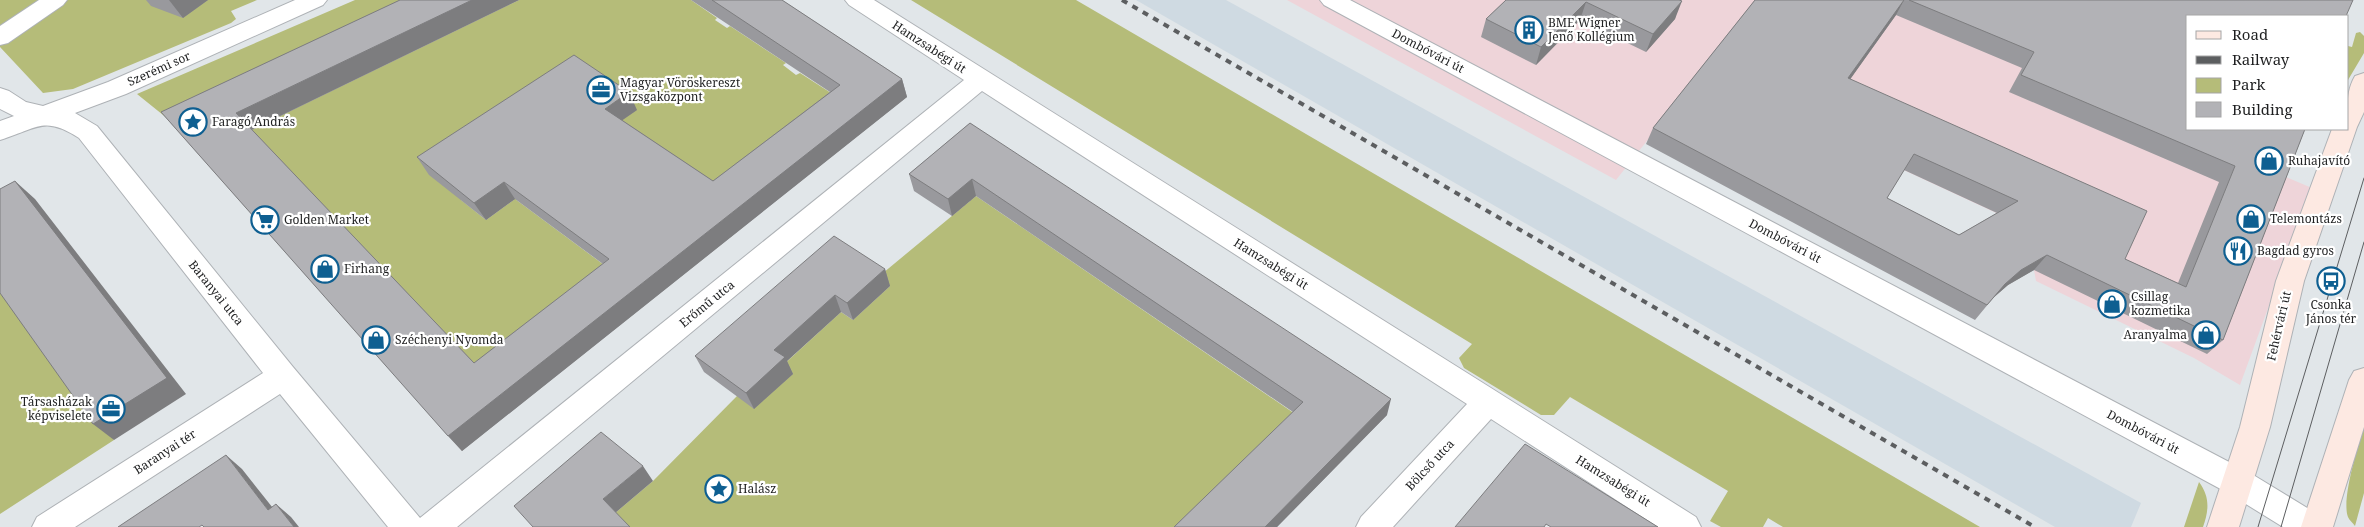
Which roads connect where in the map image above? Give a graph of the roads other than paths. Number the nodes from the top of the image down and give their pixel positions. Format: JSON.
{"nodes":[{"id":1,"x":55,"y":0,"type":"edge"},
{"id":2,"x":315,"y":0,"type":"edge"},
{"id":3,"x":858,"y":0,"type":"edge"},
{"id":4,"x":1332,"y":0,"type":"edge"},
{"id":5,"x":0,"y":37,"type":"edge"},
{"id":6,"x":980,"y":80,"type":"junction"},
{"id":7,"x":2364,"y":82,"type":"edge"},
{"id":8,"x":0,"y":97,"type":"edge"},
{"id":9,"x":44,"y":115,"type":"junction"},
{"id":10,"x":2349,"y":119,"type":"edge"},
{"id":11,"x":2345,"y":130,"type":"edge"},
{"id":12,"x":0,"y":131,"type":"edge"},
{"id":13,"x":283,"y":376,"type":"junction"},
{"id":14,"x":2364,"y":380,"type":"edge"},
{"id":15,"x":1488,"y":402,"type":"junction"},
{"id":16,"x":2239,"y":483,"type":"junction"},
{"id":17,"x":48,"y":527,"type":"edge"},
{"id":18,"x":408,"y":527,"type":"edge"},
{"id":19,"x":432,"y":527,"type":"edge"},
{"id":20,"x":1372,"y":527,"type":"edge"},
{"id":21,"x":1685,"y":527,"type":"edge"},
{"id":22,"x":2223,"y":527,"type":"edge"},
{"id":23,"x":2311,"y":527,"type":"edge"},
{"id":24,"x":2317,"y":527,"type":"edge"}],
"edges":[{"from":1,"to":5,"type":"street"},
{"from":2,"to":9,"type":"street","name":"Szerémi sor"},
{"from":3,"to":6,"type":"street","name":"Hamzsabégi út"},
{"from":4,"to":16,"type":"street","name":"Dombóvári út"},
{"from":6,"to":15,"type":"street","name":"Hamzsabégi út"},
{"from":6,"to":19,"type":"street","name":"Erőmű utca"},
{"from":7,"to":10,"type":"street"},
{"from":8,"to":9,"type":"street","name":"Baranyai utca"},
{"from":9,"to":12,"type":"street","name":"Szerémi sor"},
{"from":9,"to":13,"type":"street","name":"Baranyai utca"},
{"from":11,"to":16,"type":"street","name":"Fehérvári út"},
{"from":13,"to":17,"type":"street","name":"Baranyai tér"},
{"from":13,"to":18,"type":"street","name":"Baranyai utca"},
{"from":14,"to":24,"type":"street"},
{"from":15,"to":20,"type":"street","name":"Bölcső utca"},
{"from":15,"to":21,"type":"street","name":"Hamzsabégi út"},
{"from":16,"to":22,"type":"street","name":"Fehérvári út"},
{"from":16,"to":23,"type":"street","name":"Dombóvári út"}]}
